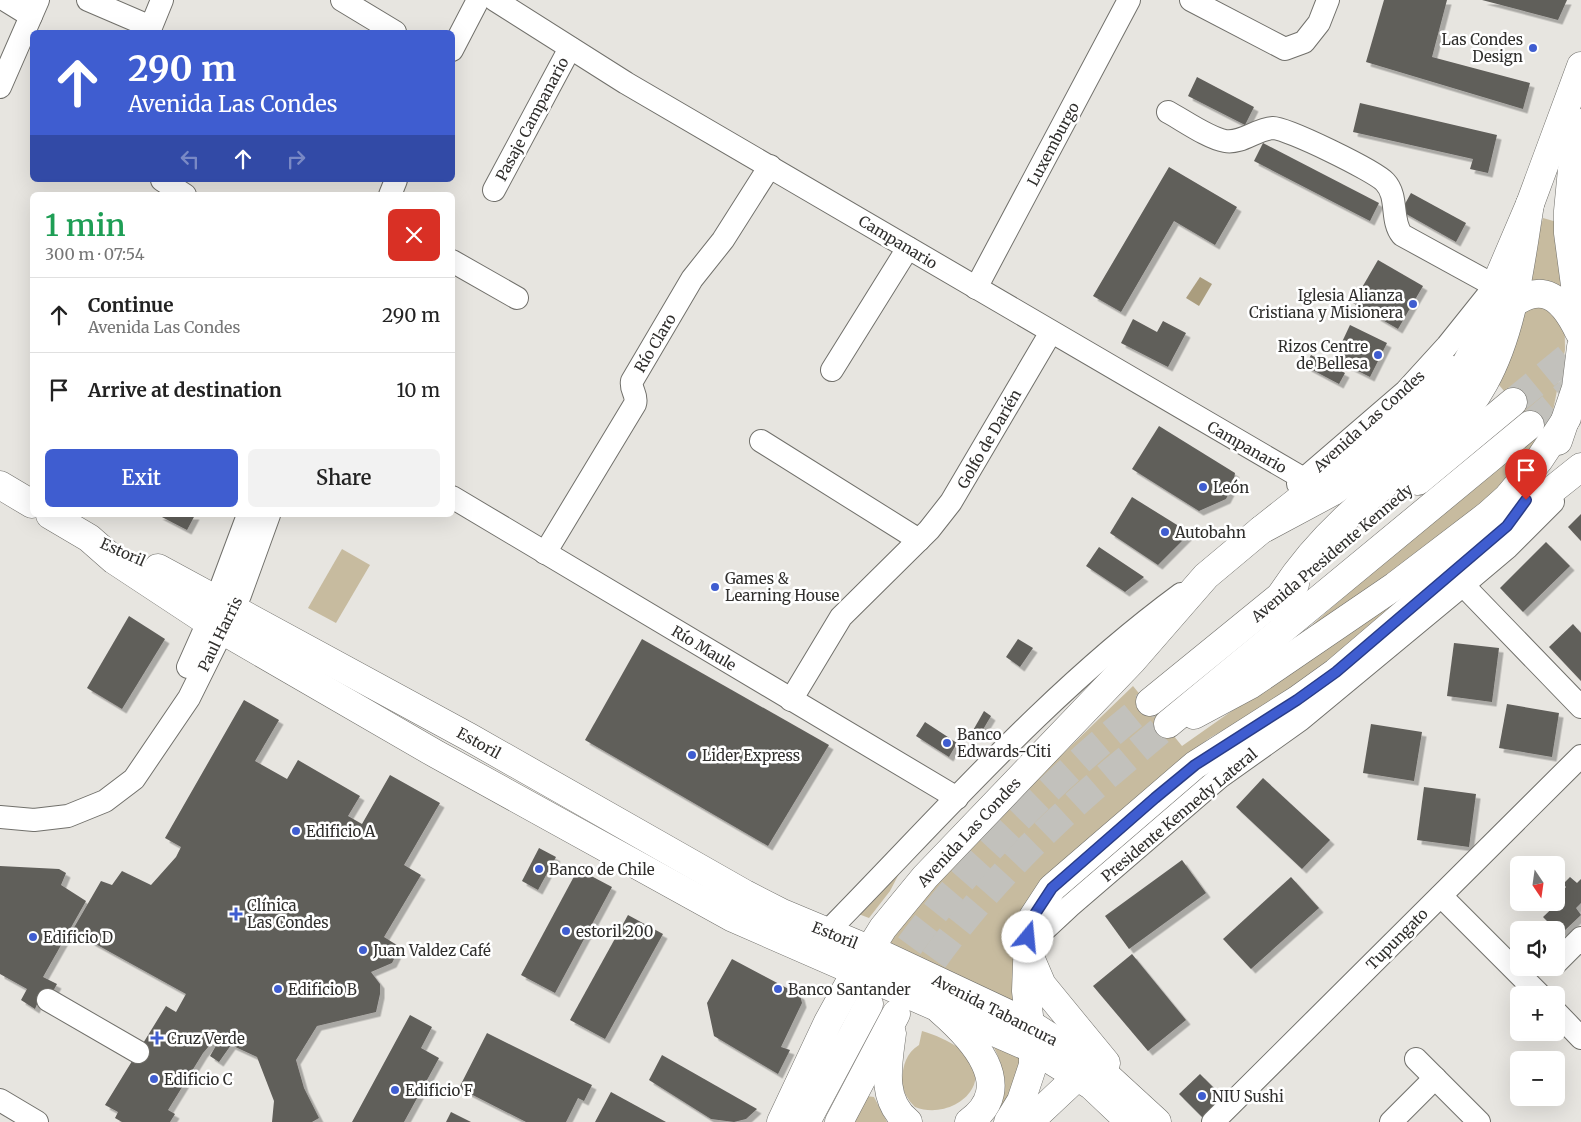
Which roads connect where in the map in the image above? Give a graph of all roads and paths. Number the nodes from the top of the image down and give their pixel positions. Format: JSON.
{"nodes":[{"id":1,"x":5,"y":0,"type":"edge"},
{"id":2,"x":88,"y":0,"type":"edge"},
{"id":3,"x":162,"y":0,"type":"edge"},
{"id":4,"x":342,"y":0,"type":"edge"},
{"id":5,"x":478,"y":0,"type":"edge"},
{"id":6,"x":495,"y":0,"type":"edge"},
{"id":7,"x":1129,"y":0,"type":"edge"},
{"id":8,"x":1190,"y":0,"type":"edge"},
{"id":9,"x":1328,"y":0,"type":"edge"},
{"id":10,"x":34,"y":8,"type":"edge"},
{"id":11,"x":393,"y":30,"type":"edge"},
{"id":12,"x":455,"y":45,"type":"edge"},
{"id":13,"x":570,"y":48,"type":"junction"},
{"id":14,"x":1581,"y":66,"type":"edge"},
{"id":15,"x":0,"y":87,"type":"edge"},
{"id":16,"x":1168,"y":112,"type":"dead end"},
{"id":17,"x":1580,"y":131,"type":"edge"},
{"id":18,"x":770,"y":166,"type":"junction"},
{"id":19,"x":165,"y":182,"type":"edge"},
{"id":20,"x":494,"y":190,"type":"dead end"},
{"id":21,"x":180,"y":192,"type":"edge"},
{"id":22,"x":908,"y":248,"type":"junction"},
{"id":23,"x":455,"y":263,"type":"edge"},
{"id":24,"x":976,"y":288,"type":"junction"},
{"id":25,"x":1504,"y":295,"type":"junction"},
{"id":26,"x":517,"y":298,"type":"dead end"},
{"id":27,"x":1581,"y":330,"type":"edge"},
{"id":28,"x":1051,"y":332,"type":"junction"},
{"id":29,"x":1581,"y":335,"type":"edge"},
{"id":30,"x":1581,"y":347,"type":"edge"},
{"id":31,"x":1448,"y":368,"type":"dead end"},
{"id":32,"x":832,"y":370,"type":"dead end"},
{"id":33,"x":1513,"y":402,"type":"tunnel mouth"},
{"id":34,"x":1567,"y":418,"type":"junction"},
{"id":35,"x":1530,"y":425,"type":"tunnel mouth"},
{"id":36,"x":761,"y":441,"type":"dead end"},
{"id":37,"x":1581,"y":468,"type":"edge"},
{"id":38,"x":1304,"y":479,"type":"junction"},
{"id":39,"x":0,"y":484,"type":"edge"},
{"id":40,"x":455,"y":499,"type":"edge"},
{"id":41,"x":30,"y":503,"type":"edge"},
{"id":42,"x":53,"y":517,"type":"edge"},
{"id":43,"x":247,"y":517,"type":"edge"},
{"id":44,"x":268,"y":517,"type":"edge"},
{"id":45,"x":1507,"y":526,"type":"junction"},
{"id":46,"x":1261,"y":530,"type":"junction"},
{"id":47,"x":919,"y":540,"type":"junction"},
{"id":48,"x":545,"y":553,"type":"junction"},
{"id":49,"x":1206,"y":576,"type":"junction"},
{"id":50,"x":1463,"y":585,"type":"junction"},
{"id":51,"x":1282,"y":595,"type":"junction"},
{"id":52,"x":220,"y":616,"type":"junction"},
{"id":53,"x":791,"y":700,"type":"junction"},
{"id":54,"x":1150,"y":702,"type":"tunnel mouth"},
{"id":55,"x":1581,"y":707,"type":"edge"},
{"id":56,"x":1194,"y":715,"type":"tunnel mouth"},
{"id":57,"x":1168,"y":724,"type":"tunnel mouth"},
{"id":58,"x":1581,"y":756,"type":"edge"},
{"id":59,"x":957,"y":798,"type":"junction"},
{"id":60,"x":0,"y":818,"type":"edge"},
{"id":61,"x":1441,"y":896,"type":"junction"},
{"id":62,"x":828,"y":931,"type":"junction"},
{"id":63,"x":1581,"y":938,"type":"edge"},
{"id":64,"x":1027,"y":946,"type":"junction"},
{"id":65,"x":869,"y":949,"type":"junction"},
{"id":66,"x":1565,"y":954,"type":"edge"},
{"id":67,"x":855,"y":973,"type":"junction"},
{"id":68,"x":1531,"y":986,"type":"edge"},
{"id":69,"x":48,"y":1000,"type":"dead end"},
{"id":70,"x":869,"y":1004,"type":"tunnel mouth"},
{"id":71,"x":940,"y":1010,"type":"junction"},
{"id":72,"x":1565,"y":1021,"type":"edge"},
{"id":73,"x":1032,"y":1037,"type":"junction"},
{"id":74,"x":1581,"y":1038,"type":"edge"},
{"id":75,"x":138,"y":1052,"type":"dead end"},
{"id":76,"x":1416,"y":1059,"type":"dead end"},
{"id":77,"x":1078,"y":1076,"type":"junction"},
{"id":78,"x":1435,"y":1078,"type":"junction"},
{"id":79,"x":1125,"y":1091,"type":"junction"},
{"id":80,"x":0,"y":1100,"type":"edge"},
{"id":81,"x":37,"y":1122,"type":"edge"},
{"id":82,"x":781,"y":1122,"type":"edge"},
{"id":83,"x":806,"y":1122,"type":"edge"},
{"id":84,"x":839,"y":1122,"type":"edge"},
{"id":85,"x":908,"y":1122,"type":"edge"},
{"id":86,"x":969,"y":1122,"type":"edge"},
{"id":87,"x":1008,"y":1122,"type":"edge"},
{"id":88,"x":1029,"y":1122,"type":"edge"},
{"id":89,"x":1130,"y":1122,"type":"edge"},
{"id":90,"x":1158,"y":1122,"type":"edge"},
{"id":91,"x":1213,"y":1122,"type":"edge"},
{"id":92,"x":1391,"y":1122,"type":"edge"},
{"id":93,"x":1478,"y":1122,"type":"edge"}],
"edges":[{"from":1,"to":10,"type":"street"},
{"from":2,"to":3,"type":"street"},
{"from":4,"to":11,"type":"street"},
{"from":5,"to":12,"type":"street"},
{"from":6,"to":13,"type":"street","name":"Campanario"},
{"from":7,"to":24,"type":"street","name":"Luxemburgo"},
{"from":8,"to":9,"type":"street"},
{"from":10,"to":15,"type":"street"},
{"from":13,"to":18,"type":"street","name":"Campanario"},
{"from":13,"to":20,"type":"street","name":"Pasaje Campanario"},
{"from":14,"to":25,"type":"main road"},
{"from":16,"to":25,"type":"street"},
{"from":17,"to":27,"type":"main road"},
{"from":18,"to":22,"type":"street","name":"Campanario"},
{"from":18,"to":48,"type":"street","name":"Río Claro"},
{"from":19,"to":21,"type":"street"},
{"from":22,"to":24,"type":"street","name":"Campanario"},
{"from":22,"to":32,"type":"street"},
{"from":23,"to":26,"type":"street"},
{"from":24,"to":28,"type":"street","name":"Campanario"},
{"from":25,"to":29,"type":"main road"},
{"from":25,"to":38,"type":"street","name":"Avenida Las Condes"},
{"from":25,"to":46,"type":"main road","name":"Avenida Las Condes"},
{"from":25,"to":51,"type":"main road"},
{"from":28,"to":38,"type":"street","name":"Campanario"},
{"from":28,"to":47,"type":"street","name":"Golfo de Darién"},
{"from":30,"to":34,"type":"main road"},
{"from":31,"to":46,"type":"main road"},
{"from":33,"to":51,"type":"main road","name":"Avenida Presidente Kennedy"},
{"from":34,"to":45,"type":"main road"},
{"from":34,"to":56,"type":"main road"},
{"from":35,"to":57,"type":"main road","name":"Avenida Presidente Kennedy"},
{"from":36,"to":47,"type":"street"},
{"from":37,"to":45,"type":"main road"},
{"from":37,"to":50,"type":"street","name":"Presidente Kennedy Lateral"},
{"from":38,"to":46,"type":"street","name":"Avenida Las Condes"},
{"from":39,"to":41,"type":"main road"},
{"from":40,"to":48,"type":"street","name":"Río Maule"},
{"from":42,"to":52,"type":"main road","name":"Estoril"},
{"from":43,"to":52,"type":"street","name":"Paul Harris"},
{"from":44,"to":52,"type":"street","name":"Paul Harris"},
{"from":45,"to":64,"type":"main road"},
{"from":46,"to":49,"type":"main road","name":"Avenida Las Condes"},
{"from":47,"to":53,"type":"street","name":"Golfo de Darién"},
{"from":48,"to":53,"type":"street","name":"Río Maule"},
{"from":49,"to":59,"type":"street","name":"Avenida Las Condes"},
{"from":49,"to":65,"type":"main road","name":"Avenida Las Condes"},
{"from":50,"to":55,"type":"street"},
{"from":50,"to":64,"type":"street","name":"Presidente Kennedy Lateral"},
{"from":51,"to":54,"type":"main road","name":"Avenida Presidente Kennedy"},
{"from":52,"to":60,"type":"street","name":"Paul Harris"},
{"from":52,"to":62,"type":"main road","name":"Estoril"},
{"from":52,"to":67,"type":"main road","name":"Estoril"},
{"from":53,"to":59,"type":"street","name":"Río Maule"},
{"from":58,"to":61,"type":"street","name":"Tupungato"},
{"from":59,"to":62,"type":"street","name":"Avenida Las Condes"},
{"from":61,"to":68,"type":"street"},
{"from":61,"to":91,"type":"street","name":"Tupungato"},
{"from":62,"to":65,"type":"main road","name":"Estoril"},
{"from":63,"to":66,"type":"street"},
{"from":64,"to":73,"type":"main road"},
{"from":64,"to":79,"type":"main road"},
{"from":65,"to":67,"type":"main road","name":"Avenida Las Condes"},
{"from":65,"to":73,"type":"main road","name":"Avenida Tabancura"},
{"from":67,"to":71,"type":"main road","name":"Avenida Tabancura"},
{"from":67,"to":82,"type":"main road","name":"Avenida Las Condes"},
{"from":69,"to":75,"type":"street"},
{"from":70,"to":83,"type":"main road"},
{"from":71,"to":73,"type":"main road","name":"Avenida Tabancura"},
{"from":71,"to":86,"type":"main road"},
{"from":72,"to":74,"type":"street"},
{"from":73,"to":77,"type":"main road","name":"Avenida Tabancura"},
{"from":73,"to":79,"type":"main road","name":"Avenida Tabancura"},
{"from":73,"to":87,"type":"main road"},
{"from":76,"to":78,"type":"street"},
{"from":77,"to":88,"type":"main road"},
{"from":77,"to":89,"type":"main road","name":"Avenida Tabancura"},
{"from":78,"to":92,"type":"street"},
{"from":78,"to":93,"type":"street"},
{"from":79,"to":90,"type":"main road","name":"Avenida Tabancura"},
{"from":80,"to":81,"type":"street"},
{"from":84,"to":85,"type":"main road"}]}
